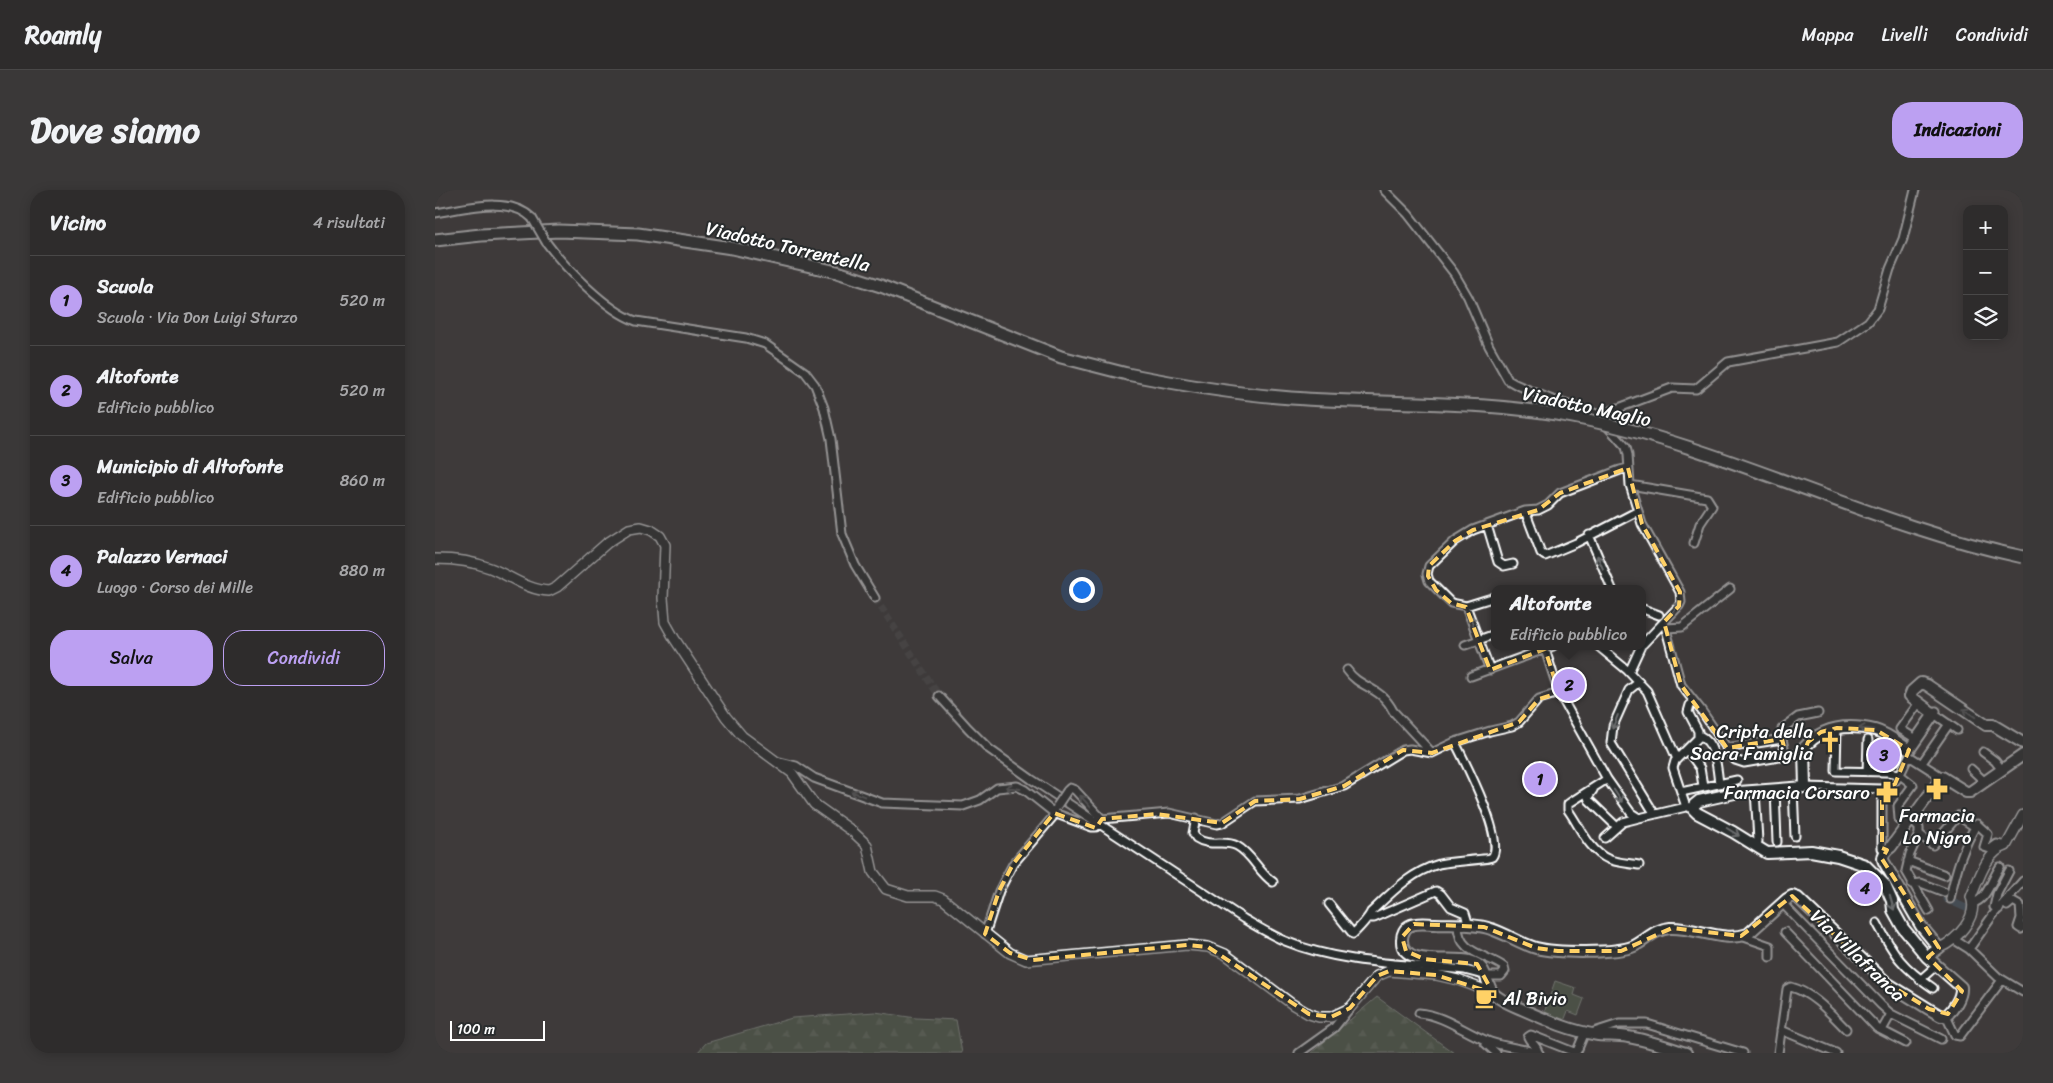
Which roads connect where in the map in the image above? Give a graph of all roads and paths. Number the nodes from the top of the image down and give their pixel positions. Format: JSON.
{"nodes":[{"id":1,"x":1384,"y":190,"type":"edge"},
{"id":2,"x":1915,"y":190,"type":"edge"},
{"id":3,"x":435,"y":213,"type":"edge"},
{"id":4,"x":435,"y":240,"type":"edge"},
{"id":5,"x":1127,"y":374,"type":"joint"},
{"id":6,"x":1600,"y":415,"type":"junction"},
{"id":7,"x":1628,"y":468,"type":"junction"},
{"id":8,"x":1630,"y":485,"type":"junction"},
{"id":9,"x":1525,"y":511,"type":"junction"},
{"id":10,"x":1638,"y":511,"type":"junction"},
{"id":11,"x":1487,"y":525,"type":"junction"},
{"id":12,"x":1589,"y":535,"type":"junction"},
{"id":13,"x":1694,"y":543,"type":"dead end"},
{"id":14,"x":2023,"y":557,"type":"edge"},
{"id":15,"x":435,"y":559,"type":"edge"},
{"id":16,"x":1513,"y":564,"type":"dead end"},
{"id":17,"x":1610,"y":585,"type":"edge"},
{"id":18,"x":1730,"y":589,"type":"dead end"},
{"id":19,"x":875,"y":598,"type":"tunnel mouth"},
{"id":20,"x":1491,"y":599,"type":"edge"},
{"id":21,"x":1466,"y":606,"type":"junction"},
{"id":22,"x":1646,"y":611,"type":"edge"},
{"id":23,"x":1663,"y":621,"type":"junction"},
{"id":24,"x":1491,"y":635,"type":"edge"},
{"id":25,"x":1478,"y":640,"type":"junction"},
{"id":26,"x":1646,"y":640,"type":"edge"},
{"id":27,"x":1465,"y":645,"type":"dead end"},
{"id":28,"x":1540,"y":650,"type":"edge"},
{"id":29,"x":1546,"y":650,"type":"edge"},
{"id":30,"x":1602,"y":650,"type":"edge"},
{"id":31,"x":1640,"y":650,"type":"edge"},
{"id":32,"x":1347,"y":670,"type":"dead end"},
{"id":33,"x":1490,"y":670,"type":"junction"},
{"id":34,"x":1629,"y":672,"type":"junction"},
{"id":35,"x":1471,"y":676,"type":"dead end"},
{"id":36,"x":1639,"y":682,"type":"junction"},
{"id":37,"x":1559,"y":693,"type":"junction"},
{"id":38,"x":939,"y":696,"type":"tunnel mouth"},
{"id":39,"x":1694,"y":702,"type":"junction"},
{"id":40,"x":1918,"y":704,"type":"junction"},
{"id":41,"x":1935,"y":712,"type":"junction"},
{"id":42,"x":1818,"y":713,"type":"dead end"},
{"id":43,"x":1949,"y":724,"type":"junction"},
{"id":44,"x":1837,"y":728,"type":"junction"},
{"id":45,"x":1957,"y":730,"type":"dead end"},
{"id":46,"x":1699,"y":735,"type":"junction"},
{"id":47,"x":1782,"y":739,"type":"junction"},
{"id":48,"x":1916,"y":739,"type":"junction"},
{"id":49,"x":1868,"y":740,"type":"dead end"},
{"id":50,"x":1455,"y":742,"type":"junction"},
{"id":51,"x":2023,"y":743,"type":"edge"},
{"id":52,"x":1726,"y":748,"type":"junction"},
{"id":53,"x":1687,"y":750,"type":"junction"},
{"id":54,"x":1983,"y":752,"type":"dead end"},
{"id":55,"x":1432,"y":753,"type":"junction"},
{"id":56,"x":1803,"y":753,"type":"junction"},
{"id":57,"x":1909,"y":753,"type":"junction"},
{"id":58,"x":2023,"y":755,"type":"edge"},
{"id":59,"x":1786,"y":757,"type":"junction"},
{"id":60,"x":1677,"y":758,"type":"junction"},
{"id":61,"x":779,"y":762,"type":"junction"},
{"id":62,"x":1922,"y":764,"type":"junction"},
{"id":63,"x":1971,"y":769,"type":"dead end"},
{"id":64,"x":2003,"y":770,"type":"junction"},
{"id":65,"x":1867,"y":772,"type":"junction"},
{"id":66,"x":1899,"y":774,"type":"junction"},
{"id":67,"x":1942,"y":777,"type":"junction"},
{"id":68,"x":1607,"y":779,"type":"junction"},
{"id":69,"x":1737,"y":780,"type":"dead end"},
{"id":70,"x":1985,"y":782,"type":"junction"},
{"id":71,"x":1719,"y":784,"type":"junction"},
{"id":72,"x":1703,"y":786,"type":"junction"},
{"id":73,"x":1805,"y":787,"type":"junction"},
{"id":74,"x":1593,"y":788,"type":"junction"},
{"id":75,"x":1793,"y":788,"type":"junction"},
{"id":76,"x":1775,"y":789,"type":"junction"},
{"id":77,"x":1882,"y":789,"type":"junction"},
{"id":78,"x":1755,"y":790,"type":"junction"},
{"id":79,"x":1681,"y":792,"type":"junction"},
{"id":80,"x":1689,"y":807,"type":"junction"},
{"id":81,"x":1055,"y":809,"type":"junction"},
{"id":82,"x":1655,"y":813,"type":"junction"},
{"id":83,"x":1196,"y":818,"type":"junction"},
{"id":84,"x":1639,"y":818,"type":"junction"},
{"id":85,"x":2022,"y":820,"type":"edge"},
{"id":86,"x":1100,"y":822,"type":"junction"},
{"id":87,"x":1907,"y":823,"type":"junction"},
{"id":88,"x":1616,"y":826,"type":"junction"},
{"id":89,"x":1976,"y":826,"type":"junction"},
{"id":90,"x":1919,"y":834,"type":"junction"},
{"id":91,"x":1795,"y":836,"type":"dead end"},
{"id":92,"x":1605,"y":838,"type":"dead end"},
{"id":93,"x":1757,"y":841,"type":"dead end"},
{"id":94,"x":1777,"y":842,"type":"dead end"},
{"id":95,"x":2006,"y":846,"type":"junction"},
{"id":96,"x":1885,"y":854,"type":"junction"},
{"id":97,"x":1908,"y":861,"type":"junction"},
{"id":98,"x":1639,"y":865,"type":"dead end"},
{"id":99,"x":2000,"y":867,"type":"dead end"},
{"id":100,"x":2009,"y":871,"type":"dead end"},
{"id":101,"x":1945,"y":875,"type":"dead end"},
{"id":102,"x":2023,"y":881,"type":"edge"},
{"id":103,"x":1273,"y":882,"type":"dead end"},
{"id":104,"x":1912,"y":884,"type":"junction"},
{"id":105,"x":1944,"y":892,"type":"dead end"},
{"id":106,"x":1950,"y":899,"type":"dead end"},
{"id":107,"x":1785,"y":901,"type":"junction"},
{"id":108,"x":1973,"y":903,"type":"junction"},
{"id":109,"x":1329,"y":904,"type":"dead end"},
{"id":110,"x":1999,"y":909,"type":"junction"},
{"id":111,"x":1929,"y":911,"type":"dead end"},
{"id":112,"x":1369,"y":918,"type":"junction"},
{"id":113,"x":1990,"y":921,"type":"junction"},
{"id":114,"x":1877,"y":923,"type":"dead end"},
{"id":115,"x":1464,"y":925,"type":"junction"},
{"id":116,"x":2023,"y":927,"type":"edge"},
{"id":117,"x":1785,"y":932,"type":"dead end"},
{"id":118,"x":985,"y":934,"type":"junction"},
{"id":119,"x":1741,"y":936,"type":"junction"},
{"id":120,"x":1953,"y":939,"type":"junction"},
{"id":121,"x":1939,"y":948,"type":"junction"},
{"id":122,"x":1969,"y":949,"type":"junction"},
{"id":123,"x":1770,"y":957,"type":"dead end"},
{"id":124,"x":1927,"y":957,"type":"junction"},
{"id":125,"x":1937,"y":965,"type":"junction"},
{"id":126,"x":1480,"y":974,"type":"dead end"},
{"id":127,"x":1490,"y":976,"type":"dead end"},
{"id":128,"x":1920,"y":980,"type":"junction"},
{"id":129,"x":2002,"y":980,"type":"junction"},
{"id":130,"x":1933,"y":988,"type":"dead end"},
{"id":131,"x":2023,"y":992,"type":"edge"},
{"id":132,"x":1493,"y":993,"type":"junction"},
{"id":133,"x":1350,"y":1008,"type":"junction"},
{"id":134,"x":1419,"y":1013,"type":"dead end"},
{"id":135,"x":1891,"y":1014,"type":"junction"},
{"id":136,"x":1946,"y":1016,"type":"junction"},
{"id":137,"x":1781,"y":1030,"type":"junction"},
{"id":138,"x":1846,"y":1030,"type":"dead end"},
{"id":139,"x":1882,"y":1030,"type":"junction"},
{"id":140,"x":1588,"y":1032,"type":"junction"},
{"id":141,"x":1941,"y":1039,"type":"dead end"},
{"id":142,"x":1486,"y":1040,"type":"junction"},
{"id":143,"x":1906,"y":1043,"type":"dead end"},
{"id":144,"x":1299,"y":1053,"type":"edge"},
{"id":145,"x":1496,"y":1053,"type":"edge"},
{"id":146,"x":1538,"y":1053,"type":"edge"},
{"id":147,"x":1686,"y":1053,"type":"edge"},
{"id":148,"x":1743,"y":1053,"type":"edge"},
{"id":149,"x":1778,"y":1053,"type":"edge"},
{"id":150,"x":1836,"y":1053,"type":"edge"}],
"edges":[{"from":1,"to":6,"type":"street"},
{"from":2,"to":6,"type":"street"},
{"from":3,"to":19,"type":"street","bridge":true},
{"from":4,"to":5,"type":"main road","name":"Viadotto Torrentella"},
{"from":5,"to":14,"type":"main road","name":"Viadotto Maglio","bridge":true},
{"from":6,"to":7,"type":"street"},
{"from":7,"to":8,"type":"street"},
{"from":7,"to":9,"type":"street"},
{"from":8,"to":10,"type":"street"},
{"from":8,"to":13,"type":"street"},
{"from":9,"to":11,"type":"street"},
{"from":9,"to":12,"type":"street"},
{"from":10,"to":12,"type":"street"},
{"from":23,"to":10,"type":"street","one_way":true},
{"from":11,"to":16,"type":"street"},
{"from":11,"to":21,"type":"street"},
{"from":17,"to":12,"type":"street","one_way":true},
{"from":15,"to":61,"type":"street"},
{"from":18,"to":23,"type":"street"},
{"from":20,"to":21,"type":"street"},
{"from":25,"to":21,"type":"street","one_way":true},
{"from":22,"to":23,"type":"street"},
{"from":23,"to":26,"type":"street"},
{"from":23,"to":39,"type":"street"},
{"from":24,"to":25,"type":"street"},
{"from":25,"to":27,"type":"street"},
{"from":25,"to":33,"type":"street"},
{"from":28,"to":33,"type":"street"},
{"from":29,"to":37,"type":"street"},
{"from":30,"to":34,"type":"street"},
{"from":31,"to":34,"type":"street"},
{"from":32,"to":55,"type":"street"},
{"from":33,"to":35,"type":"street"},
{"from":34,"to":36,"type":"street"},
{"from":36,"to":60,"type":"street"},
{"from":36,"to":82,"type":"street","one_way":true},
{"from":37,"to":50,"type":"street"},
{"from":37,"to":68,"type":"street"},
{"from":38,"to":86,"type":"street"},
{"from":39,"to":46,"type":"street"},
{"from":39,"to":52,"type":"street"},
{"from":40,"to":41,"type":"main road"},
{"from":40,"to":48,"type":"street"},
{"from":51,"to":40,"type":"main road","one_way":true},
{"from":41,"to":43,"type":"street"},
{"from":41,"to":48,"type":"main road"},
{"from":42,"to":47,"type":"street"},
{"from":43,"to":45,"type":"street"},
{"from":43,"to":62,"type":"street"},
{"from":44,"to":56,"type":"main road"},
{"from":57,"to":44,"type":"main road","one_way":true},
{"from":44,"to":65,"type":"street"},
{"from":46,"to":53,"type":"street"},
{"from":46,"to":71,"type":"street"},
{"from":47,"to":52,"type":"street"},
{"from":47,"to":59,"type":"street"},
{"from":48,"to":57,"type":"main road"},
{"from":49,"to":65,"type":"street"},
{"from":50,"to":55,"type":"street"},
{"from":50,"to":112,"type":"street"},
{"from":52,"to":59,"type":"street"},
{"from":53,"to":60,"type":"street"},
{"from":53,"to":72,"type":"street"},
{"from":54,"to":64,"type":"street"},
{"from":55,"to":83,"type":"street"},
{"from":56,"to":59,"type":"street"},
{"from":56,"to":73,"type":"main road"},
{"from":57,"to":62,"type":"street"},
{"from":57,"to":66,"type":"street"},
{"from":58,"to":64,"type":"main road"},
{"from":60,"to":79,"type":"street"},
{"from":81,"to":61,"type":"street","one_way":true},
{"from":61,"to":118,"type":"street"},
{"from":62,"to":67,"type":"street"},
{"from":63,"to":70,"type":"street"},
{"from":64,"to":70,"type":"main road"},
{"from":65,"to":66,"type":"street"},
{"from":66,"to":77,"type":"street"},
{"from":66,"to":87,"type":"street"},
{"from":67,"to":70,"type":"main road"},
{"from":67,"to":87,"type":"main road"},
{"from":68,"to":74,"type":"street"},
{"from":68,"to":84,"type":"street","one_way":true},
{"from":69,"to":71,"type":"street"},
{"from":71,"to":72,"type":"street"},
{"from":72,"to":79,"type":"street"},
{"from":73,"to":75,"type":"main road"},
{"from":73,"to":77,"type":"street"},
{"from":74,"to":88,"type":"street"},
{"from":74,"to":98,"type":"street"},
{"from":75,"to":76,"type":"main road"},
{"from":75,"to":91,"type":"street"},
{"from":76,"to":78,"type":"main road"},
{"from":76,"to":94,"type":"street"},
{"from":77,"to":96,"type":"street"},
{"from":78,"to":80,"type":"main road"},
{"from":78,"to":93,"type":"street"},
{"from":79,"to":80,"type":"street"},
{"from":80,"to":82,"type":"street"},
{"from":80,"to":124,"type":"main road","one_way":true},
{"from":81,"to":86,"type":"street"},
{"from":86,"to":81,"type":"street","one_way":true,"bridge":true},
{"from":118,"to":81,"type":"street","one_way":true},
{"from":82,"to":84,"type":"street"},
{"from":83,"to":86,"type":"street"},
{"from":83,"to":103,"type":"street"},
{"from":84,"to":88,"type":"street"},
{"from":85,"to":95,"type":"street"},
{"from":86,"to":126,"type":"street"},
{"from":87,"to":90,"type":"street"},
{"from":87,"to":96,"type":"main road"},
{"from":88,"to":92,"type":"street"},
{"from":89,"to":90,"type":"street"},
{"from":89,"to":95,"type":"street"},
{"from":89,"to":106,"type":"street"},
{"from":90,"to":97,"type":"street"},
{"from":95,"to":108,"type":"street"},
{"from":96,"to":121,"type":"main road"},
{"from":97,"to":101,"type":"street"},
{"from":97,"to":104,"type":"street"},
{"from":99,"to":108,"type":"street"},
{"from":100,"to":110,"type":"street"},
{"from":102,"to":110,"type":"street"},
{"from":104,"to":105,"type":"street"},
{"from":104,"to":111,"type":"street"},
{"from":107,"to":119,"type":"main road"},
{"from":107,"to":135,"type":"street","name":"Via Villafranca"},
{"from":107,"to":136,"type":"main road"},
{"from":108,"to":120,"type":"street"},
{"from":109,"to":112,"type":"street"},
{"from":110,"to":113,"type":"street"},
{"from":112,"to":115,"type":"street"},
{"from":113,"to":116,"type":"street"},
{"from":113,"to":122,"type":"street"},
{"from":114,"to":128,"type":"street"},
{"from":115,"to":119,"type":"main road"},
{"from":115,"to":127,"type":"street"},
{"from":115,"to":132,"type":"main road"},
{"from":117,"to":139,"type":"street"},
{"from":118,"to":133,"type":"street"},
{"from":119,"to":123,"type":"street"},
{"from":120,"to":121,"type":"street"},
{"from":120,"to":122,"type":"street"},
{"from":121,"to":124,"type":"main road"},
{"from":122,"to":129,"type":"street"},
{"from":124,"to":125,"type":"main road"},
{"from":125,"to":128,"type":"street"},
{"from":125,"to":136,"type":"main road"},
{"from":128,"to":130,"type":"street"},
{"from":129,"to":131,"type":"street"},
{"from":129,"to":136,"type":"street"},
{"from":132,"to":133,"type":"street"},
{"from":132,"to":140,"type":"main road"},
{"from":133,"to":144,"type":"street"},
{"from":134,"to":142,"type":"street"},
{"from":135,"to":139,"type":"street"},
{"from":135,"to":141,"type":"street","name":"Via Villafranca"},
{"from":137,"to":138,"type":"street"},
{"from":137,"to":149,"type":"street"},
{"from":137,"to":150,"type":"street"},
{"from":139,"to":143,"type":"street"},
{"from":140,"to":146,"type":"street"},
{"from":140,"to":147,"type":"main road"},
{"from":140,"to":148,"type":"street"},
{"from":142,"to":145,"type":"street"},
{"from":142,"to":146,"type":"street"}]}
